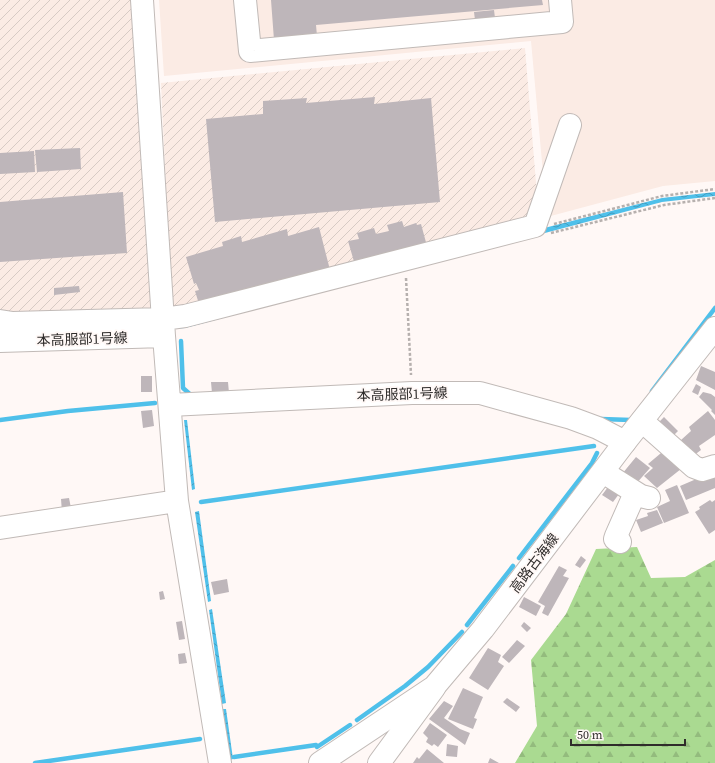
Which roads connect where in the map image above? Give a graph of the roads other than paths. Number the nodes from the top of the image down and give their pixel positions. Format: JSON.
{"nodes":[{"id":1,"x":142,"y":0,"type":"edge"},
{"id":2,"x":245,"y":0,"type":"edge"},
{"id":3,"x":560,"y":0,"type":"edge"},
{"id":4,"x":570,"y":125,"type":"dead end"},
{"id":5,"x":0,"y":321,"type":"edge"},
{"id":6,"x":163,"y":328,"type":"junction"},
{"id":7,"x":715,"y":328,"type":"edge"},
{"id":8,"x":0,"y":341,"type":"edge"},
{"id":9,"x":170,"y":405,"type":"junction"},
{"id":10,"x":642,"y":421,"type":"junction"},
{"id":11,"x":625,"y":442,"type":"junction"},
{"id":12,"x":715,"y":466,"type":"edge"},
{"id":13,"x":603,"y":472,"type":"junction"},
{"id":14,"x":176,"y":502,"type":"junction"},
{"id":15,"x":0,"y":528,"type":"edge"},
{"id":16,"x":620,"y":542,"type":"dead end"},
{"id":17,"x":434,"y":687,"type":"junction"},
{"id":18,"x":220,"y":763,"type":"edge"},
{"id":19,"x":320,"y":763,"type":"edge"},
{"id":20,"x":379,"y":763,"type":"edge"}],
"edges":[{"from":1,"to":6,"type":"street"},
{"from":2,"to":3,"type":"street"},
{"from":4,"to":6,"type":"street"},
{"from":5,"to":6,"type":"street"},
{"from":6,"to":8,"type":"street","name":"本高服部1号線"},
{"from":6,"to":9,"type":"street"},
{"from":7,"to":10,"type":"street","name":"高路古海線"},
{"from":9,"to":11,"type":"street","name":"本高服部1号線"},
{"from":9,"to":14,"type":"street"},
{"from":10,"to":11,"type":"street","name":"高路古海線"},
{"from":10,"to":12,"type":"street"},
{"from":11,"to":13,"type":"street","name":"高路古海線"},
{"from":13,"to":16,"type":"street"},
{"from":13,"to":17,"type":"street","name":"高路古海線"},
{"from":14,"to":15,"type":"street"},
{"from":14,"to":18,"type":"street"},
{"from":17,"to":19,"type":"street","name":"高路古海線"},
{"from":17,"to":20,"type":"street"}]}
